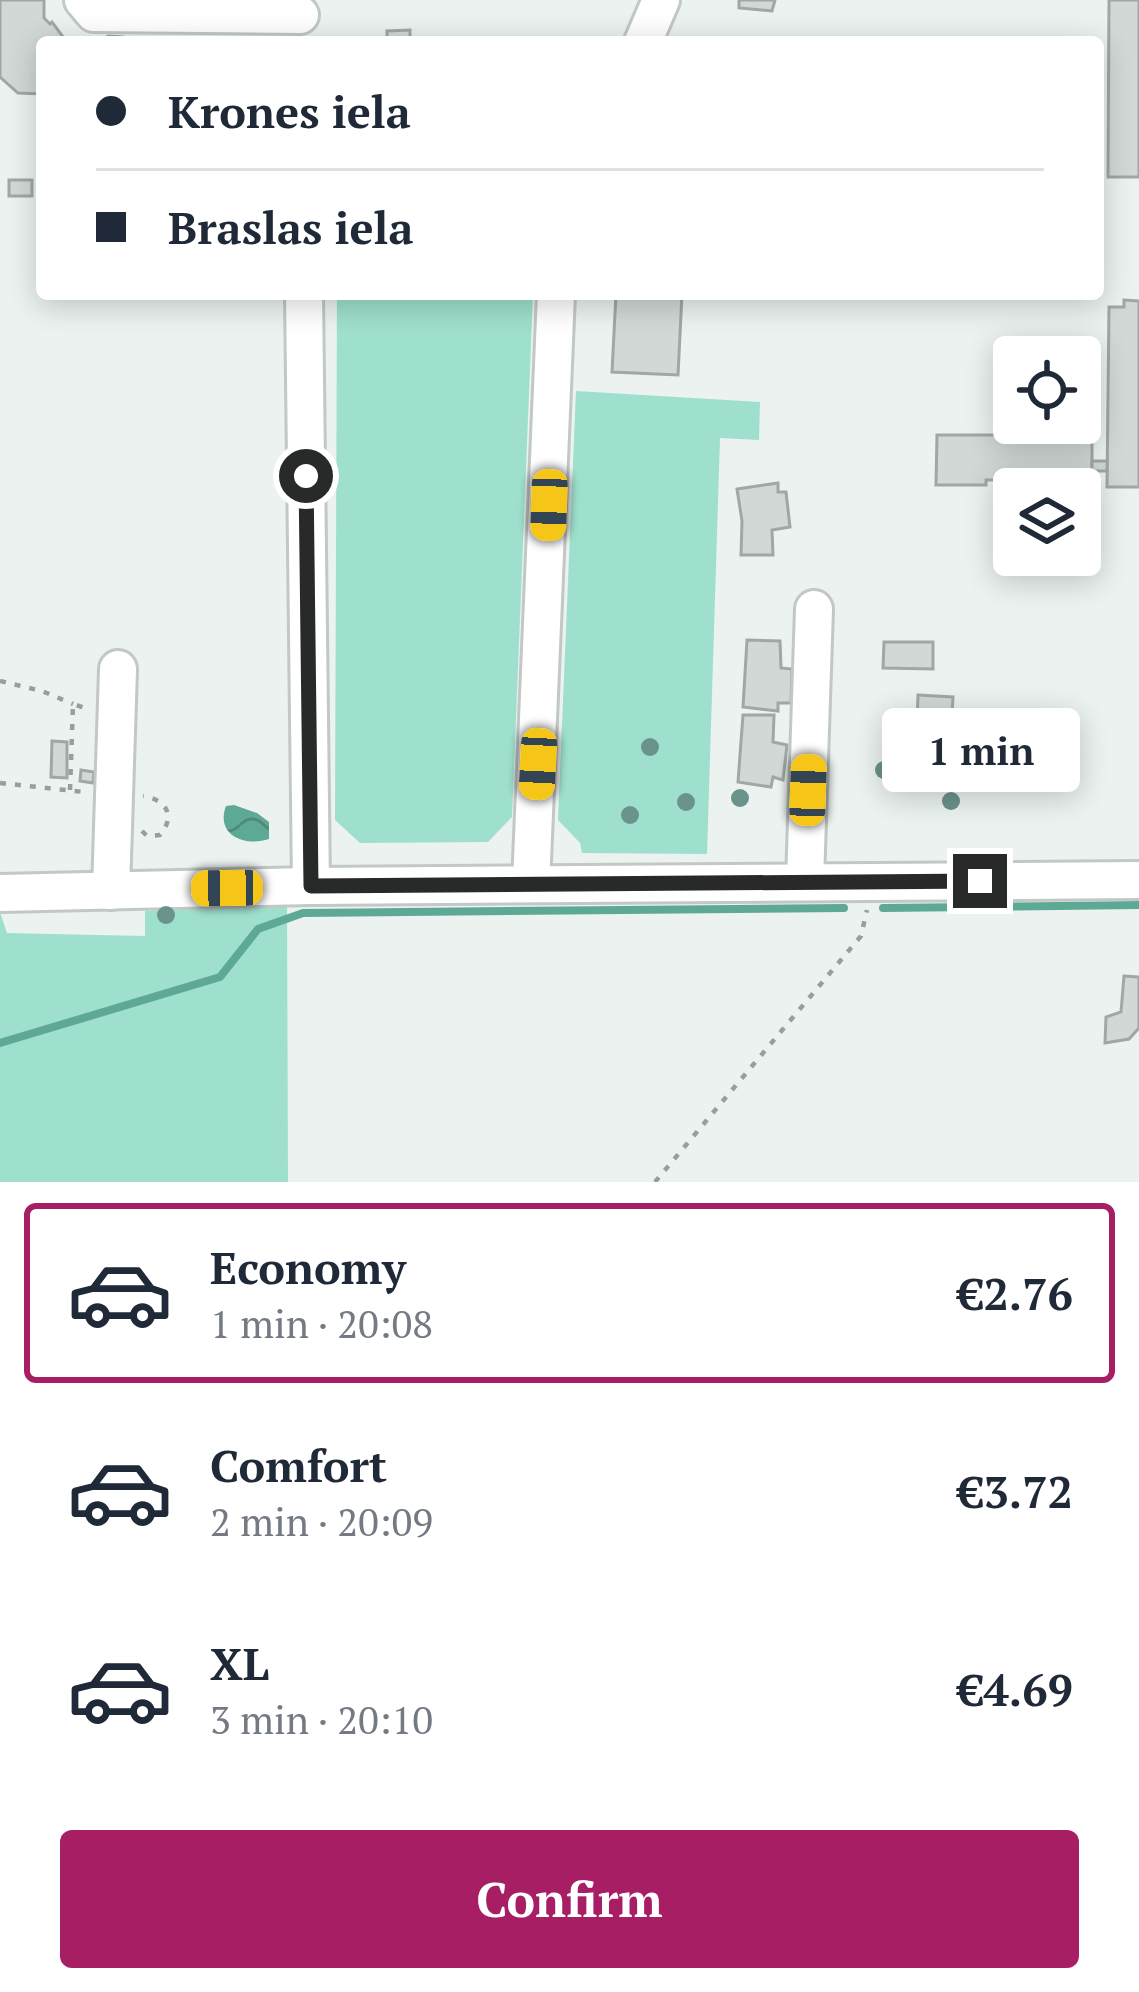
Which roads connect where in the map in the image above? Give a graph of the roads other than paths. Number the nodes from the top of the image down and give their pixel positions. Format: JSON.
{"nodes":[{"id":1,"x":83,"y":0,"type":"edge"},
{"id":2,"x":661,"y":0,"type":"edge"},
{"id":3,"x":300,"y":19,"type":"edge"},
{"id":4,"x":211,"y":28,"type":"edge"},
{"id":5,"x":646,"y":36,"type":"edge"},
{"id":6,"x":304,"y":300,"type":"edge"},
{"id":7,"x":556,"y":300,"type":"edge"},
{"id":8,"x":814,"y":609,"type":"dead end"},
{"id":9,"x":118,"y":669,"type":"dead end"},
{"id":10,"x":1139,"y":880,"type":"edge"},
{"id":11,"x":805,"y":881,"type":"junction"},
{"id":12,"x":531,"y":884,"type":"junction"},
{"id":13,"x":311,"y":886,"type":"junction"},
{"id":14,"x":111,"y":891,"type":"junction"},
{"id":15,"x":0,"y":893,"type":"edge"}],
"edges":[{"from":1,"to":4,"type":"street"},
{"from":2,"to":5,"type":"street"},
{"from":3,"to":4,"type":"street"},
{"from":6,"to":13,"type":"street"},
{"from":7,"to":12,"type":"street"},
{"from":8,"to":11,"type":"street"},
{"from":9,"to":14,"type":"street"},
{"from":10,"to":11,"type":"street"},
{"from":11,"to":12,"type":"street"},
{"from":12,"to":13,"type":"street"},
{"from":13,"to":14,"type":"street"},
{"from":14,"to":15,"type":"street"}]}
